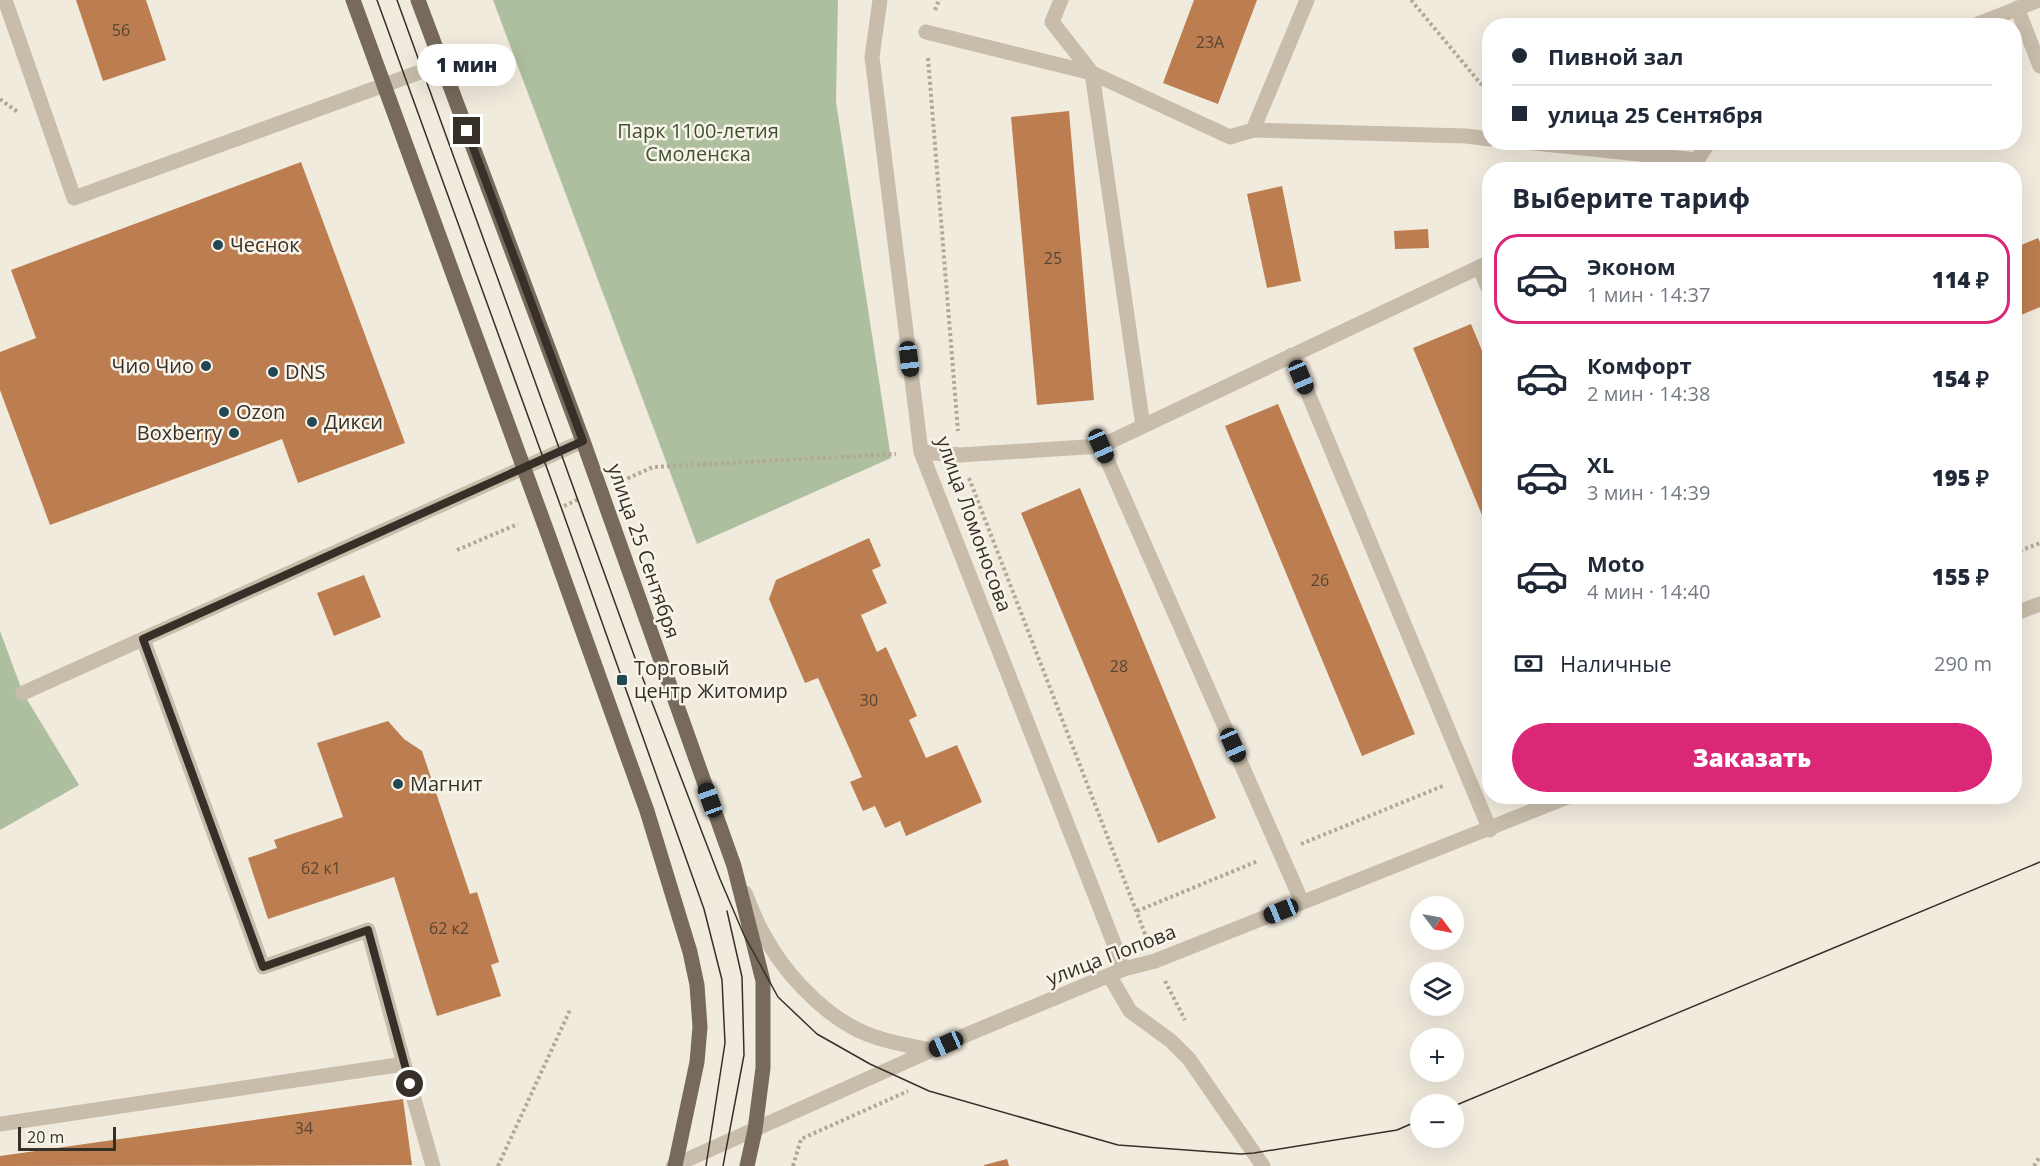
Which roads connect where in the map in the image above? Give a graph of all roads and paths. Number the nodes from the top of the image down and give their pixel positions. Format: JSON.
{"nodes":[{"id":1,"x":5,"y":0,"type":"edge"},
{"id":2,"x":352,"y":0,"type":"edge"},
{"id":3,"x":418,"y":0,"type":"edge"},
{"id":4,"x":880,"y":0,"type":"edge"},
{"id":5,"x":939,"y":0,"type":"edge"},
{"id":6,"x":1061,"y":0,"type":"edge"},
{"id":7,"x":1307,"y":0,"type":"edge"},
{"id":8,"x":1411,"y":0,"type":"edge"},
{"id":9,"x":2038,"y":0,"type":"edge"},
{"id":10,"x":2017,"y":9,"type":"junction"},
{"id":11,"x":1994,"y":18,"type":"edge"},
{"id":12,"x":2021,"y":18,"type":"edge"},
{"id":13,"x":2022,"y":21,"type":"edge"},
{"id":14,"x":926,"y":32,"type":"junction"},
{"id":15,"x":442,"y":64,"type":"junction"},
{"id":16,"x":2040,"y":66,"type":"edge"},
{"id":17,"x":1092,"y":73,"type":"junction"},
{"id":18,"x":1482,"y":85,"type":"edge"},
{"id":19,"x":384,"y":86,"type":"junction"},
{"id":20,"x":1253,"y":130,"type":"junction"},
{"id":21,"x":1482,"y":138,"type":"edge"},
{"id":22,"x":1585,"y":150,"type":"edge"},
{"id":23,"x":1676,"y":162,"type":"edge"},
{"id":24,"x":1482,"y":265,"type":"edge"},
{"id":25,"x":1292,"y":355,"type":"junction"},
{"id":26,"x":1143,"y":426,"type":"junction"},
{"id":27,"x":583,"y":441,"type":"junction"},
{"id":28,"x":1101,"y":446,"type":"junction"},
{"id":29,"x":921,"y":452,"type":"junction"},
{"id":30,"x":960,"y":455,"type":"junction"},
{"id":31,"x":524,"y":468,"type":"junction"},
{"id":32,"x":600,"y":490,"type":"junction"},
{"id":33,"x":541,"y":515,"type":"junction"},
{"id":34,"x":2040,"y":543,"type":"edge"},
{"id":35,"x":457,"y":550,"type":"dead end"},
{"id":36,"x":2022,"y":550,"type":"edge"},
{"id":37,"x":2040,"y":604,"type":"edge"},
{"id":38,"x":2022,"y":611,"type":"edge"},
{"id":39,"x":143,"y":639,"type":"junction"},
{"id":40,"x":23,"y":693,"type":"dead end"},
{"id":41,"x":1468,"y":776,"type":"junction"},
{"id":42,"x":1551,"y":804,"type":"edge"},
{"id":43,"x":1490,"y":830,"type":"junction"},
{"id":44,"x":1280,"y":852,"type":"junction"},
{"id":45,"x":734,"y":866,"type":"junction"},
{"id":46,"x":1302,"y":902,"type":"junction"},
{"id":47,"x":1137,"y":911,"type":"junction"},
{"id":48,"x":1155,"y":961,"type":"junction"},
{"id":49,"x":1124,"y":969,"type":"junction"},
{"id":50,"x":1109,"y":975,"type":"junction"},
{"id":51,"x":570,"y":1010,"type":"dead end"},
{"id":52,"x":1190,"y":1030,"type":"dead end"},
{"id":53,"x":931,"y":1050,"type":"junction"},
{"id":54,"x":404,"y":1064,"type":"junction"},
{"id":55,"x":908,"y":1091,"type":"dead end"},
{"id":56,"x":0,"y":1124,"type":"edge"},
{"id":57,"x":755,"y":1130,"type":"junction"},
{"id":58,"x":2040,"y":1156,"type":"edge"},
{"id":59,"x":433,"y":1166,"type":"edge"},
{"id":60,"x":498,"y":1166,"type":"edge"},
{"id":61,"x":675,"y":1166,"type":"edge"},
{"id":62,"x":747,"y":1166,"type":"edge"},
{"id":63,"x":793,"y":1166,"type":"edge"},
{"id":64,"x":1263,"y":1166,"type":"edge"},
{"id":65,"x":2034,"y":1166,"type":"edge"}],
"edges":[{"from":1,"to":19,"type":"street"},
{"from":2,"to":19,"type":"main road"},
{"from":3,"to":15,"type":"main road","name":"улица 25 Сентября"},
{"from":4,"to":29,"type":"street","name":"улица Ломоносова"},
{"from":5,"to":14,"type":"path"},
{"from":6,"to":17,"type":"street"},
{"from":7,"to":20,"type":"street"},
{"from":8,"to":18,"type":"path"},
{"from":9,"to":10,"type":"street"},
{"from":10,"to":11,"type":"street"},
{"from":10,"to":12,"type":"street"},
{"from":13,"to":16,"type":"street"},
{"from":14,"to":17,"type":"street"},
{"from":14,"to":30,"type":"path"},
{"from":15,"to":19,"type":"street"},
{"from":15,"to":27,"type":"main road","name":"улица 25 Сентября"},
{"from":17,"to":20,"type":"street"},
{"from":17,"to":26,"type":"street"},
{"from":19,"to":31,"type":"main road"},
{"from":20,"to":21,"type":"street"},
{"from":22,"to":23,"type":"street"},
{"from":24,"to":25,"type":"street"},
{"from":25,"to":26,"type":"street"},
{"from":25,"to":41,"type":"street"},
{"from":26,"to":28,"type":"street"},
{"from":27,"to":31,"type":"street"},
{"from":27,"to":32,"type":"main road","name":"улица 25 Сентября"},
{"from":28,"to":30,"type":"street"},
{"from":28,"to":44,"type":"street"},
{"from":29,"to":30,"type":"street"},
{"from":29,"to":32,"type":"path"},
{"from":29,"to":49,"type":"street","name":"улица Ломоносова"},
{"from":30,"to":47,"type":"path"},
{"from":31,"to":33,"type":"main road"},
{"from":31,"to":39,"type":"street"},
{"from":32,"to":33,"type":"path"},
{"from":32,"to":45,"type":"main road","name":"улица 25 Сентября"},
{"from":33,"to":35,"type":"path"},
{"from":33,"to":61,"type":"main road"},
{"from":34,"to":36,"type":"path"},
{"from":37,"to":38,"type":"street"},
{"from":39,"to":40,"type":"street"},
{"from":39,"to":54,"type":"street"},
{"from":41,"to":43,"type":"street"},
{"from":41,"to":44,"type":"path"},
{"from":42,"to":43,"type":"street","name":"улица Попова"},
{"from":43,"to":46,"type":"street","name":"улица Попова"},
{"from":44,"to":46,"type":"street"},
{"from":44,"to":47,"type":"path"},
{"from":45,"to":53,"type":"street"},
{"from":45,"to":57,"type":"main road","name":"улица 25 Сентября"},
{"from":46,"to":48,"type":"street","name":"улица Попова"},
{"from":47,"to":48,"type":"path"},
{"from":48,"to":49,"type":"street","name":"улица Попова"},
{"from":48,"to":52,"type":"path"},
{"from":49,"to":50,"type":"street","name":"улица Попова"},
{"from":50,"to":53,"type":"street","name":"улица Попова"},
{"from":50,"to":64,"type":"street"},
{"from":51,"to":60,"type":"path"},
{"from":53,"to":57,"type":"street","name":"улица Попова"},
{"from":54,"to":56,"type":"street"},
{"from":54,"to":59,"type":"street"},
{"from":55,"to":63,"type":"path"},
{"from":57,"to":61,"type":"street","name":"улица Попова"},
{"from":57,"to":62,"type":"main road","name":"улица 25 Сентября"},
{"from":58,"to":65,"type":"path"}]}
